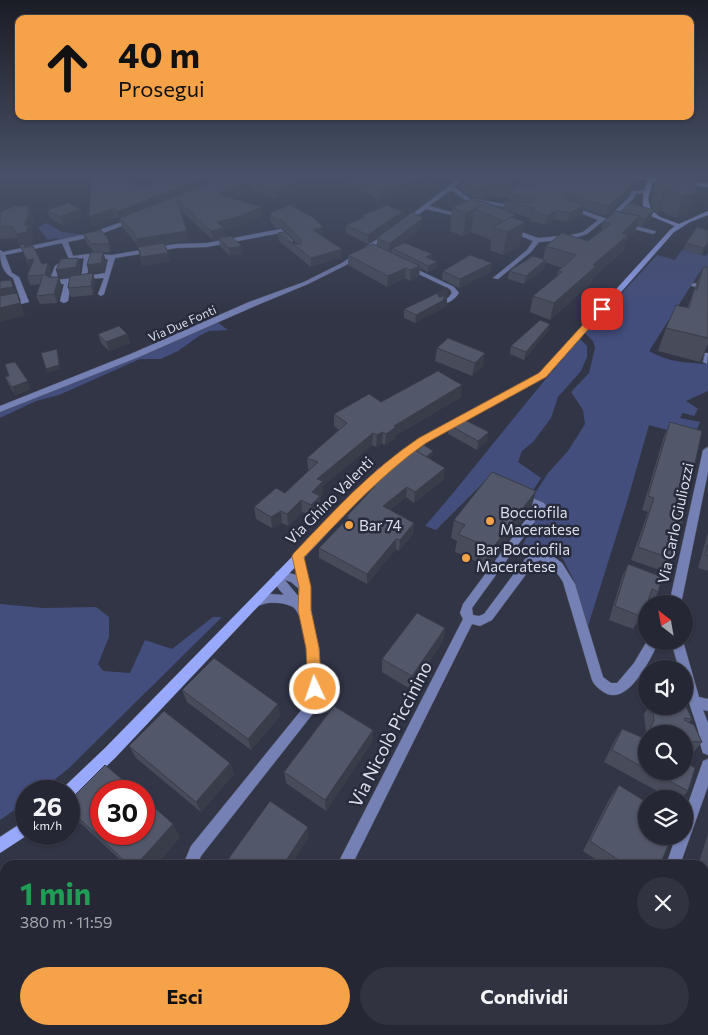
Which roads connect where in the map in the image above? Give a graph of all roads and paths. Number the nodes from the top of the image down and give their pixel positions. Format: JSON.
{"nodes":[{"id":1,"x":127,"y":222,"type":"edge"},
{"id":2,"x":404,"y":222,"type":"edge"},
{"id":3,"x":602,"y":222,"type":"edge"},
{"id":4,"x":610,"y":222,"type":"edge"},
{"id":5,"x":671,"y":222,"type":"edge"},
{"id":6,"x":689,"y":222,"type":"edge"},
{"id":7,"x":501,"y":226,"type":"edge"},
{"id":8,"x":680,"y":226,"type":"junction"},
{"id":9,"x":653,"y":232,"type":"dead end"},
{"id":10,"x":537,"y":240,"type":"junction"},
{"id":11,"x":65,"y":242,"type":"junction"},
{"id":12,"x":293,"y":244,"type":"edge"},
{"id":13,"x":368,"y":248,"type":"junction"},
{"id":14,"x":377,"y":252,"type":"edge"},
{"id":15,"x":1,"y":253,"type":"edge"},
{"id":16,"x":88,"y":256,"type":"junction"},
{"id":17,"x":112,"y":257,"type":"junction"},
{"id":18,"x":70,"y":258,"type":"junction"},
{"id":19,"x":402,"y":264,"type":"edge"},
{"id":20,"x":108,"y":275,"type":"junction"},
{"id":21,"x":83,"y":278,"type":"junction"},
{"id":22,"x":496,"y":278,"type":"dead end"},
{"id":23,"x":68,"y":282,"type":"junction"},
{"id":24,"x":694,"y":285,"type":"dead end"},
{"id":25,"x":708,"y":288,"type":"edge"},
{"id":26,"x":101,"y":294,"type":"dead end"},
{"id":27,"x":64,"y":301,"type":"dead end"},
{"id":28,"x":440,"y":303,"type":"edge"},
{"id":29,"x":0,"y":307,"type":"edge"},
{"id":30,"x":0,"y":409,"type":"edge"},
{"id":31,"x":708,"y":450,"type":"edge"},
{"id":32,"x":508,"y":490,"type":"edge"},
{"id":33,"x":298,"y":556,"type":"junction"},
{"id":34,"x":280,"y":575,"type":"junction"},
{"id":35,"x":305,"y":587,"type":"junction"},
{"id":36,"x":677,"y":595,"type":"edge"},
{"id":37,"x":253,"y":604,"type":"junction"},
{"id":38,"x":301,"y":607,"type":"junction"},
{"id":39,"x":470,"y":620,"type":"junction"},
{"id":40,"x":649,"y":650,"type":"edge"},
{"id":41,"x":680,"y":650,"type":"edge"},
{"id":42,"x":694,"y":702,"type":"junction"},
{"id":43,"x":708,"y":705,"type":"edge"},
{"id":44,"x":708,"y":745,"type":"edge"},
{"id":45,"x":708,"y":766,"type":"edge"},
{"id":46,"x":80,"y":782,"type":"edge"},
{"id":47,"x":693,"y":810,"type":"edge"},
{"id":48,"x":15,"y":835,"type":"edge"},
{"id":49,"x":681,"y":845,"type":"edge"},
{"id":50,"x":0,"y":846,"type":"edge"},
{"id":51,"x":192,"y":860,"type":"edge"},
{"id":52,"x":347,"y":860,"type":"edge"},
{"id":53,"x":676,"y":860,"type":"edge"}],
"edges":[{"from":1,"to":11,"type":"street"},
{"from":2,"to":13,"type":"street","name":"Via Due Fonti"},
{"from":3,"to":10,"type":"street"},
{"from":4,"to":9,"type":"street"},
{"from":5,"to":8,"type":"main road"},
{"from":6,"to":8,"type":"main road","name":"Via Ghino Valenti"},
{"from":7,"to":10,"type":"street"},
{"from":8,"to":33,"type":"main road","name":"Via Ghino Valenti"},
{"from":10,"to":22,"type":"street"},
{"from":11,"to":15,"type":"street"},
{"from":11,"to":18,"type":"street"},
{"from":12,"to":17,"type":"street"},
{"from":13,"to":14,"type":"street"},
{"from":13,"to":30,"type":"street","name":"Via Due Fonti"},
{"from":15,"to":29,"type":"street"},
{"from":16,"to":17,"type":"street"},
{"from":16,"to":18,"type":"street"},
{"from":16,"to":21,"type":"street"},
{"from":17,"to":20,"type":"street"},
{"from":18,"to":23,"type":"street"},
{"from":19,"to":28,"type":"street"},
{"from":20,"to":21,"type":"street"},
{"from":20,"to":26,"type":"street"},
{"from":21,"to":23,"type":"street"},
{"from":23,"to":27,"type":"street"},
{"from":24,"to":25,"type":"street"},
{"from":31,"to":36,"type":"street","name":"Via Carlo Giuliozzi"},
{"from":32,"to":39,"type":"street","name":"Via Nicolò Piccinino"},
{"from":33,"to":34,"type":"main road","name":"Via Ghino Valenti"},
{"from":33,"to":35,"type":"street"},
{"from":34,"to":35,"type":"street"},
{"from":34,"to":37,"type":"main road","name":"Via Ghino Valenti"},
{"from":34,"to":38,"type":"street"},
{"from":35,"to":38,"type":"street"},
{"from":37,"to":38,"type":"street"},
{"from":37,"to":46,"type":"main road","name":"Via Ghino Valenti"},
{"from":38,"to":51,"type":"street"},
{"from":39,"to":40,"type":"street"},
{"from":39,"to":52,"type":"street","name":"Via Nicolò Piccinino"},
{"from":41,"to":42,"type":"street"},
{"from":42,"to":43,"type":"street"},
{"from":42,"to":44,"type":"street"},
{"from":45,"to":47,"type":"street"},
{"from":48,"to":50,"type":"main road"},
{"from":49,"to":53,"type":"street"}]}
